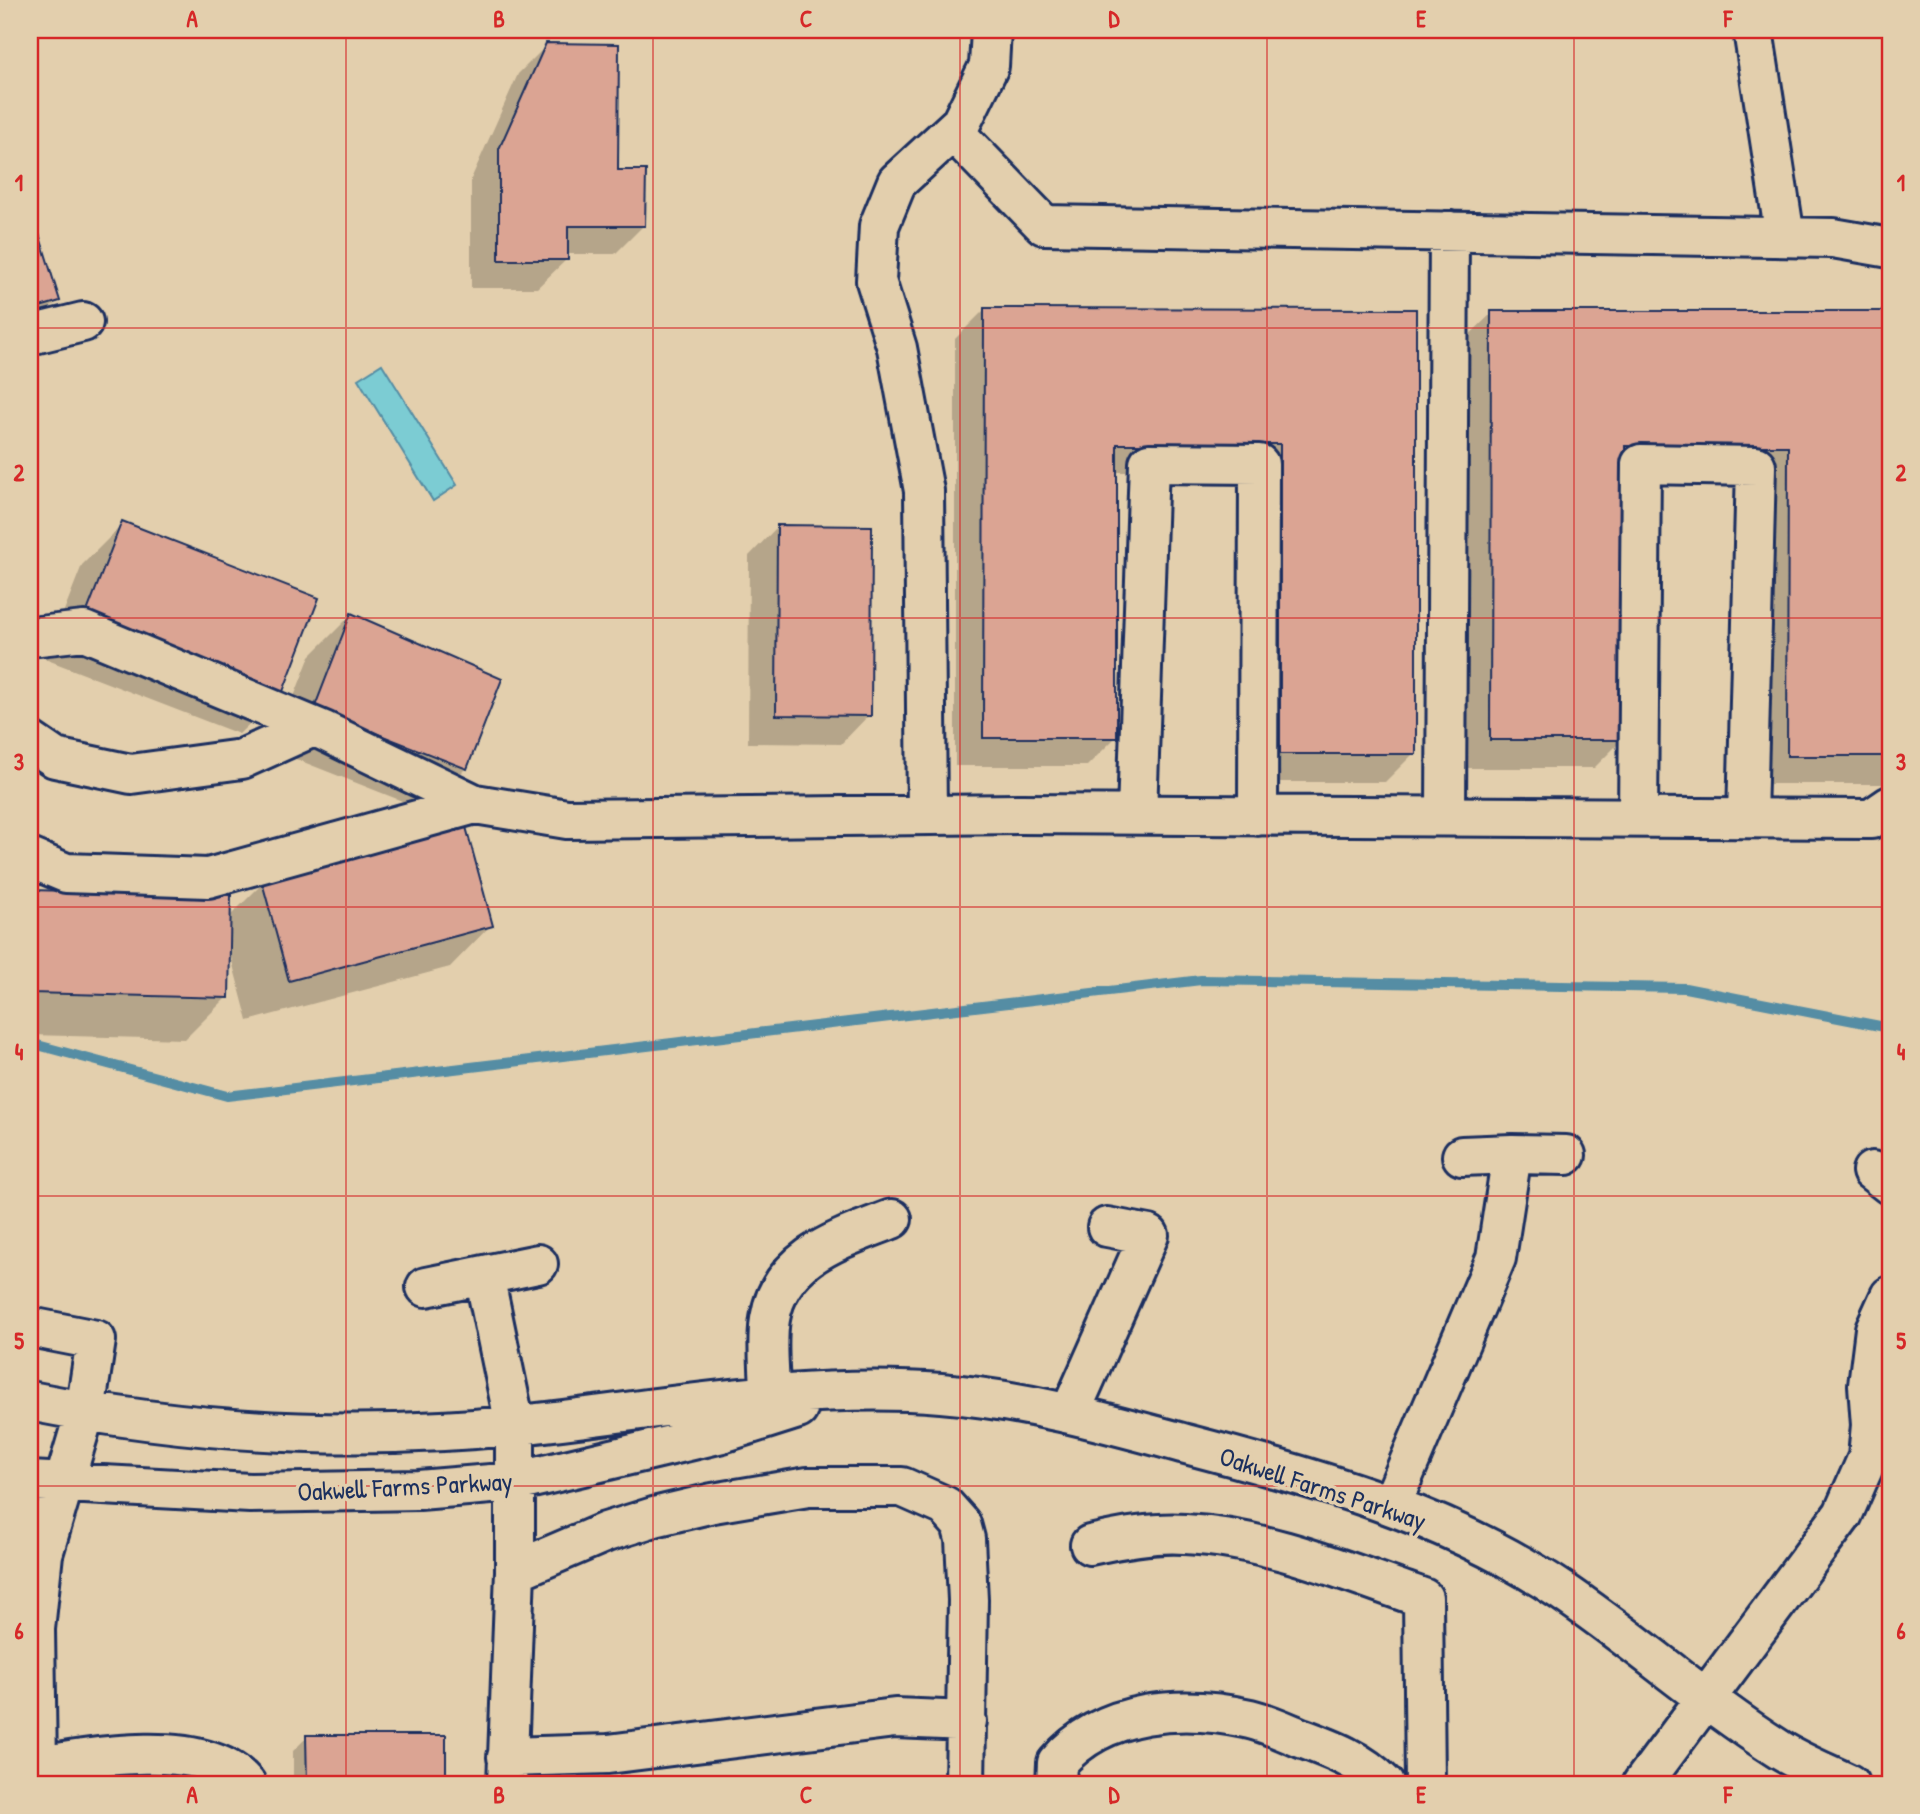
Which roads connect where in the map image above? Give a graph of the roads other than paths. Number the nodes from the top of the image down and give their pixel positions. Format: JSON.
{"nodes":[{"id":1,"x":991,"y":30,"type":"edge"},
{"id":2,"x":1753,"y":30,"type":"edge"},
{"id":3,"x":953,"y":131,"type":"junction"},
{"id":4,"x":1449,"y":231,"type":"junction"},
{"id":5,"x":1785,"y":237,"type":"junction"},
{"id":6,"x":1890,"y":248,"type":"edge"},
{"id":7,"x":83,"y":322,"type":"dead end"},
{"id":8,"x":30,"y":335,"type":"edge"},
{"id":9,"x":30,"y":637,"type":"edge"},
{"id":10,"x":313,"y":727,"type":"junction"},
{"id":11,"x":30,"y":741,"type":"edge"},
{"id":12,"x":475,"y":804,"type":"junction"},
{"id":13,"x":1890,"y":806,"type":"edge"},
{"id":14,"x":927,"y":814,"type":"junction"},
{"id":15,"x":1137,"y":814,"type":"junction"},
{"id":16,"x":1258,"y":816,"type":"junction"},
{"id":17,"x":1446,"y":816,"type":"junction"},
{"id":18,"x":1638,"y":817,"type":"junction"},
{"id":19,"x":1748,"y":818,"type":"junction"},
{"id":20,"x":30,"y":858,"type":"edge"},
{"id":21,"x":1512,"y":1154,"type":"junction"},
{"id":22,"x":1566,"y":1155,"type":"dead end"},
{"id":23,"x":1462,"y":1156,"type":"dead end"},
{"id":24,"x":892,"y":1219,"type":"dead end"},
{"id":25,"x":1107,"y":1227,"type":"dead end"},
{"id":26,"x":538,"y":1264,"type":"dead end"},
{"id":27,"x":484,"y":1275,"type":"junction"},
{"id":28,"x":426,"y":1287,"type":"dead end"},
{"id":29,"x":1890,"y":1296,"type":"edge"},
{"id":30,"x":30,"y":1327,"type":"edge"},
{"id":31,"x":853,"y":1392,"type":"junction"},
{"id":32,"x":770,"y":1395,"type":"junction"},
{"id":33,"x":30,"y":1401,"type":"edge"},
{"id":34,"x":85,"y":1412,"type":"junction"},
{"id":35,"x":1070,"y":1413,"type":"junction"},
{"id":36,"x":515,"y":1425,"type":"junction"},
{"id":37,"x":46,"y":1482,"type":"edge"},
{"id":38,"x":515,"y":1482,"type":"junction"},
{"id":39,"x":1391,"y":1505,"type":"junction"},
{"id":40,"x":1090,"y":1545,"type":"dead end"},
{"id":41,"x":515,"y":1571,"type":"junction"},
{"id":42,"x":1707,"y":1698,"type":"junction"},
{"id":43,"x":967,"y":1721,"type":"junction"},
{"id":44,"x":33,"y":1768,"type":"edge"},
{"id":45,"x":507,"y":1771,"type":"edge"},
{"id":46,"x":246,"y":1784,"type":"edge"},
{"id":47,"x":965,"y":1784,"type":"edge"},
{"id":48,"x":1056,"y":1784,"type":"edge"},
{"id":49,"x":1384,"y":1784,"type":"edge"},
{"id":50,"x":1425,"y":1784,"type":"edge"},
{"id":51,"x":1642,"y":1784,"type":"edge"},
{"id":52,"x":1849,"y":1784,"type":"edge"}],
"edges":[{"from":1,"to":3,"type":"street"},
{"from":2,"to":5,"type":"street"},
{"from":3,"to":4,"type":"street"},
{"from":3,"to":14,"type":"street"},
{"from":4,"to":5,"type":"street"},
{"from":4,"to":17,"type":"street"},
{"from":5,"to":6,"type":"street"},
{"from":7,"to":8,"type":"street"},
{"from":9,"to":10,"type":"street"},
{"from":10,"to":11,"type":"street"},
{"from":10,"to":12,"type":"street"},
{"from":12,"to":14,"type":"street"},
{"from":12,"to":20,"type":"street"},
{"from":13,"to":19,"type":"street"},
{"from":14,"to":15,"type":"street"},
{"from":15,"to":16,"type":"street"},
{"from":15,"to":16,"type":"street"},
{"from":16,"to":17,"type":"street"},
{"from":17,"to":18,"type":"street"},
{"from":18,"to":19,"type":"street"},
{"from":18,"to":19,"type":"street"},
{"from":21,"to":22,"type":"street"},
{"from":21,"to":23,"type":"street"},
{"from":21,"to":39,"type":"street"},
{"from":24,"to":32,"type":"street"},
{"from":25,"to":35,"type":"street"},
{"from":26,"to":27,"type":"street"},
{"from":27,"to":28,"type":"street"},
{"from":27,"to":36,"type":"street"},
{"from":29,"to":42,"type":"street"},
{"from":30,"to":34,"type":"street"},
{"from":31,"to":32,"type":"street","name":"Oakwell Farms Parkway"},
{"from":31,"to":35,"type":"street","name":"Oakwell Farms Parkway"},
{"from":31,"to":38,"type":"street","name":"Oakwell Farms Parkway"},
{"from":32,"to":36,"type":"street","name":"Oakwell Farms Parkway"},
{"from":33,"to":34,"type":"street","name":"Oakwell Farms Parkway"},
{"from":34,"to":36,"type":"street","name":"Oakwell Farms Parkway"},
{"from":34,"to":37,"type":"street"},
{"from":35,"to":39,"type":"street","name":"Oakwell Farms Parkway"},
{"from":36,"to":38,"type":"street"},
{"from":37,"to":38,"type":"street","name":"Oakwell Farms Parkway"},
{"from":37,"to":44,"type":"street"},
{"from":38,"to":41,"type":"street"},
{"from":39,"to":42,"type":"street","name":"Oakwell Farms Parkway"},
{"from":40,"to":50,"type":"street"},
{"from":41,"to":43,"type":"street"},
{"from":41,"to":45,"type":"street"},
{"from":42,"to":51,"type":"street"},
{"from":42,"to":52,"type":"street","name":"Oakwell Farms Parkway"},
{"from":43,"to":45,"type":"street"},
{"from":43,"to":47,"type":"street"},
{"from":44,"to":46,"type":"street"},
{"from":48,"to":49,"type":"street"}]}
